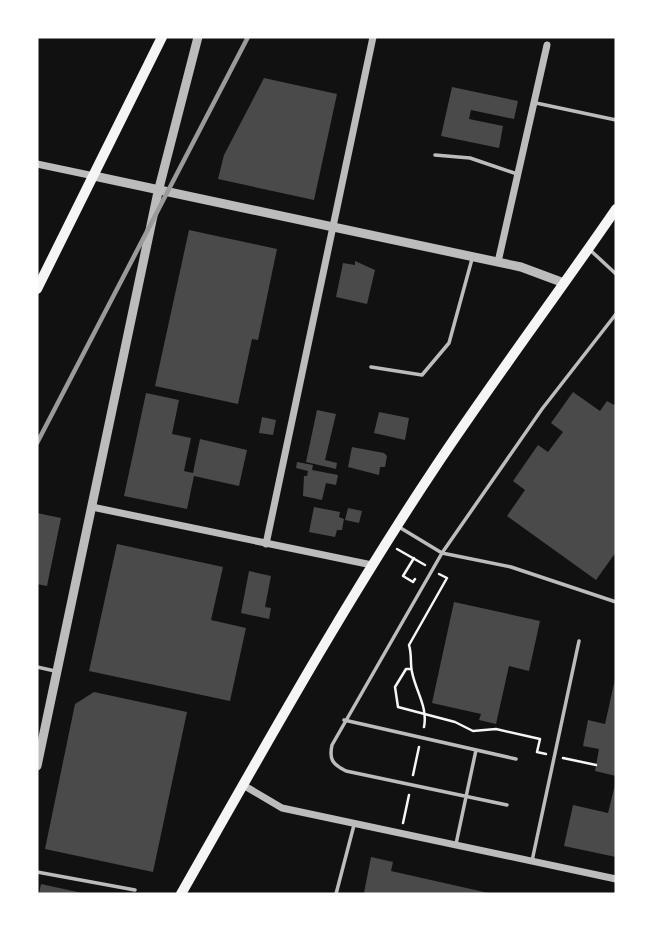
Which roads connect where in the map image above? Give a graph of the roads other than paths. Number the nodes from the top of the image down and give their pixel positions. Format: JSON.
{"nodes":[{"id":1,"x":162,"y":37,"type":"edge"},
{"id":2,"x":198,"y":37,"type":"edge"},
{"id":3,"x":373,"y":37,"type":"edge"},
{"id":4,"x":547,"y":45,"type":"dead end"},
{"id":5,"x":536,"y":103,"type":"junction"},
{"id":6,"x":616,"y":120,"type":"edge"},
{"id":7,"x":435,"y":155,"type":"dead end"},
{"id":8,"x":37,"y":164,"type":"edge"},
{"id":9,"x":517,"y":174,"type":"junction"},
{"id":10,"x":94,"y":176,"type":"junction"},
{"id":11,"x":158,"y":192,"type":"junction"},
{"id":12,"x":616,"y":209,"type":"edge"},
{"id":13,"x":332,"y":228,"type":"junction"},
{"id":14,"x":589,"y":249,"type":"junction"},
{"id":15,"x":472,"y":257,"type":"junction"},
{"id":16,"x":498,"y":262,"type":"junction"},
{"id":17,"x":616,"y":274,"type":"edge"},
{"id":18,"x":564,"y":284,"type":"junction"},
{"id":19,"x":37,"y":289,"type":"edge"},
{"id":20,"x":616,"y":314,"type":"edge"},
{"id":21,"x":371,"y":367,"type":"dead end"},
{"id":22,"x":92,"y":507,"type":"junction"},
{"id":23,"x":397,"y":525,"type":"junction"},
{"id":24,"x":266,"y":544,"type":"junction"},
{"id":25,"x":442,"y":553,"type":"junction"},
{"id":26,"x":372,"y":565,"type":"junction"},
{"id":27,"x":616,"y":602,"type":"edge"},
{"id":28,"x":579,"y":642,"type":"dead end"},
{"id":29,"x":37,"y":667,"type":"edge"},
{"id":30,"x":57,"y":671,"type":"junction"},
{"id":31,"x":344,"y":720,"type":"junction"},
{"id":32,"x":476,"y":750,"type":"junction"},
{"id":33,"x":516,"y":759,"type":"dead end"},
{"id":34,"x":37,"y":766,"type":"edge"},
{"id":35,"x":243,"y":785,"type":"junction"},
{"id":36,"x":466,"y":796,"type":"junction"},
{"id":37,"x":507,"y":805,"type":"dead end"},
{"id":38,"x":355,"y":823,"type":"junction"},
{"id":39,"x":455,"y":845,"type":"junction"},
{"id":40,"x":532,"y":861,"type":"junction"},
{"id":41,"x":37,"y":872,"type":"edge"},
{"id":42,"x":616,"y":879,"type":"edge"},
{"id":43,"x":135,"y":890,"type":"dead end"},
{"id":44,"x":181,"y":894,"type":"edge"},
{"id":45,"x":336,"y":894,"type":"edge"}],
"edges":[{"from":1,"to":10,"type":"main road"},
{"from":2,"to":11,"type":"street"},
{"from":3,"to":13,"type":"street"},
{"from":4,"to":5,"type":"street"},
{"from":5,"to":6,"type":"lane"},
{"from":5,"to":9,"type":"street"},
{"from":7,"to":9,"type":"lane"},
{"from":8,"to":10,"type":"street"},
{"from":9,"to":16,"type":"street"},
{"from":10,"to":11,"type":"street"},
{"from":10,"to":19,"type":"main road"},
{"from":11,"to":13,"type":"street"},
{"from":11,"to":22,"type":"street"},
{"from":12,"to":14,"type":"main road"},
{"from":13,"to":15,"type":"street"},
{"from":13,"to":24,"type":"street"},
{"from":14,"to":17,"type":"lane"},
{"from":14,"to":18,"type":"main road"},
{"from":15,"to":16,"type":"street"},
{"from":15,"to":21,"type":"lane"},
{"from":16,"to":18,"type":"street"},
{"from":18,"to":23,"type":"main road"},
{"from":20,"to":25,"type":"lane"},
{"from":22,"to":24,"type":"street"},
{"from":22,"to":30,"type":"street"},
{"from":23,"to":25,"type":"lane"},
{"from":23,"to":26,"type":"main road"},
{"from":24,"to":26,"type":"street"},
{"from":25,"to":27,"type":"lane"},
{"from":25,"to":31,"type":"lane"},
{"from":26,"to":35,"type":"main road"},
{"from":28,"to":40,"type":"lane"},
{"from":29,"to":30,"type":"lane"},
{"from":30,"to":34,"type":"street"},
{"from":31,"to":32,"type":"lane"},
{"from":31,"to":36,"type":"lane"},
{"from":32,"to":33,"type":"lane"},
{"from":32,"to":36,"type":"lane"},
{"from":35,"to":38,"type":"street"},
{"from":35,"to":44,"type":"main road"},
{"from":36,"to":37,"type":"lane"},
{"from":36,"to":39,"type":"lane"},
{"from":38,"to":39,"type":"street"},
{"from":38,"to":45,"type":"lane"},
{"from":39,"to":40,"type":"street"},
{"from":40,"to":42,"type":"street"},
{"from":41,"to":43,"type":"lane"}]}
